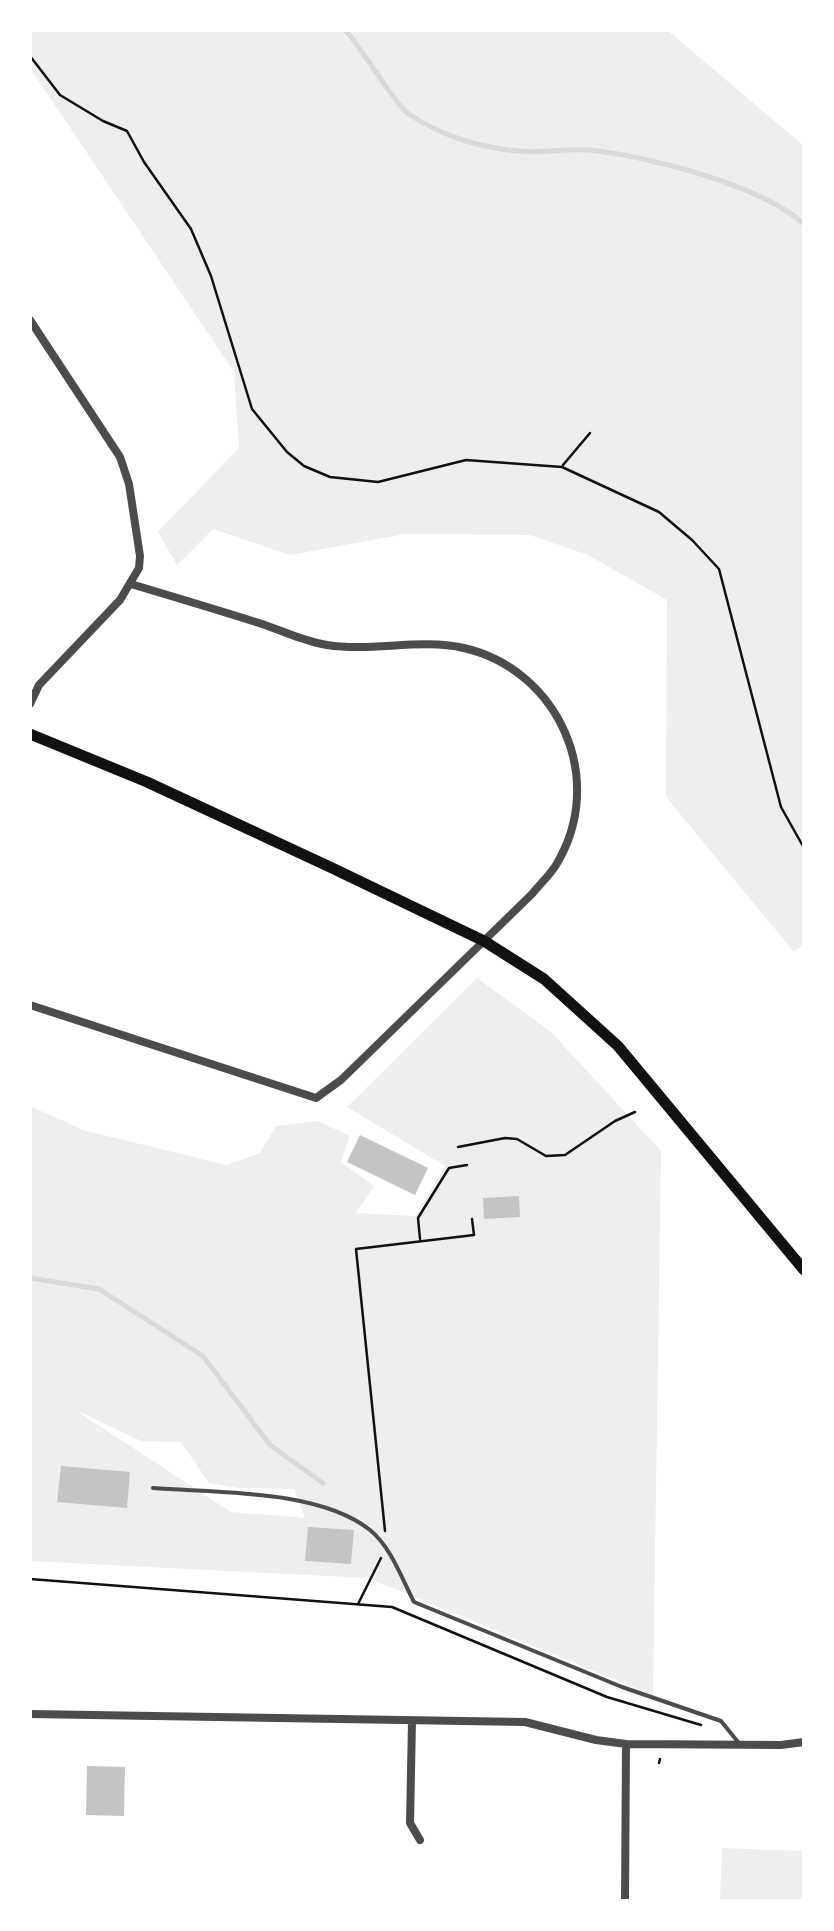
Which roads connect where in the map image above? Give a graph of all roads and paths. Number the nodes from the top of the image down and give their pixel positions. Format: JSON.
{"nodes":[{"id":1,"x":30,"y":56,"type":"edge"},
{"id":2,"x":30,"y":320,"type":"edge"},
{"id":3,"x":590,"y":434,"type":"dead end"},
{"id":4,"x":562,"y":466,"type":"junction"},
{"id":5,"x":130,"y":584,"type":"junction"},
{"id":6,"x":35,"y":681,"type":"edge"},
{"id":7,"x":30,"y":704,"type":"edge"},
{"id":8,"x":30,"y":734,"type":"edge"},
{"id":9,"x":804,"y":848,"type":"edge"},
{"id":10,"x":484,"y":941,"type":"junction"},
{"id":11,"x":30,"y":1005,"type":"edge"},
{"id":12,"x":634,"y":1112,"type":"dead end"},
{"id":13,"x":458,"y":1146,"type":"dead end"},
{"id":14,"x":467,"y":1165,"type":"dead end"},
{"id":15,"x":472,"y":1219,"type":"dead end"},
{"id":16,"x":420,"y":1242,"type":"junction"},
{"id":17,"x":804,"y":1270,"type":"edge"},
{"id":18,"x":152,"y":1488,"type":"dead end"},
{"id":19,"x":386,"y":1548,"type":"junction"},
{"id":20,"x":30,"y":1579,"type":"edge"},
{"id":21,"x":358,"y":1604,"type":"junction"},
{"id":22,"x":30,"y":1714,"type":"edge"},
{"id":23,"x":412,"y":1720,"type":"junction"},
{"id":24,"x":727,"y":1728,"type":"junction"},
{"id":25,"x":804,"y":1742,"type":"edge"},
{"id":26,"x":626,"y":1744,"type":"junction"},
{"id":27,"x":742,"y":1745,"type":"junction"},
{"id":28,"x":420,"y":1840,"type":"dead end"},
{"id":29,"x":625,"y":1901,"type":"edge"}],
"edges":[{"from":1,"to":4,"type":"path"},
{"from":2,"to":5,"type":"street"},
{"from":3,"to":4,"type":"path"},
{"from":4,"to":9,"type":"path"},
{"from":5,"to":6,"type":"street"},
{"from":5,"to":10,"type":"street"},
{"from":6,"to":7,"type":"street"},
{"from":8,"to":10,"type":"main road"},
{"from":10,"to":11,"type":"street"},
{"from":10,"to":17,"type":"main road"},
{"from":12,"to":13,"type":"path"},
{"from":14,"to":16,"type":"path"},
{"from":15,"to":16,"type":"path"},
{"from":16,"to":19,"type":"path"},
{"from":18,"to":19,"type":"lane"},
{"from":19,"to":21,"type":"path"},
{"from":19,"to":24,"type":"lane"},
{"from":20,"to":21,"type":"path"},
{"from":21,"to":24,"type":"path"},
{"from":22,"to":23,"type":"street"},
{"from":23,"to":26,"type":"street"},
{"from":23,"to":28,"type":"street"},
{"from":24,"to":27,"type":"lane"},
{"from":25,"to":27,"type":"street"},
{"from":26,"to":27,"type":"street"},
{"from":26,"to":29,"type":"street"}]}
